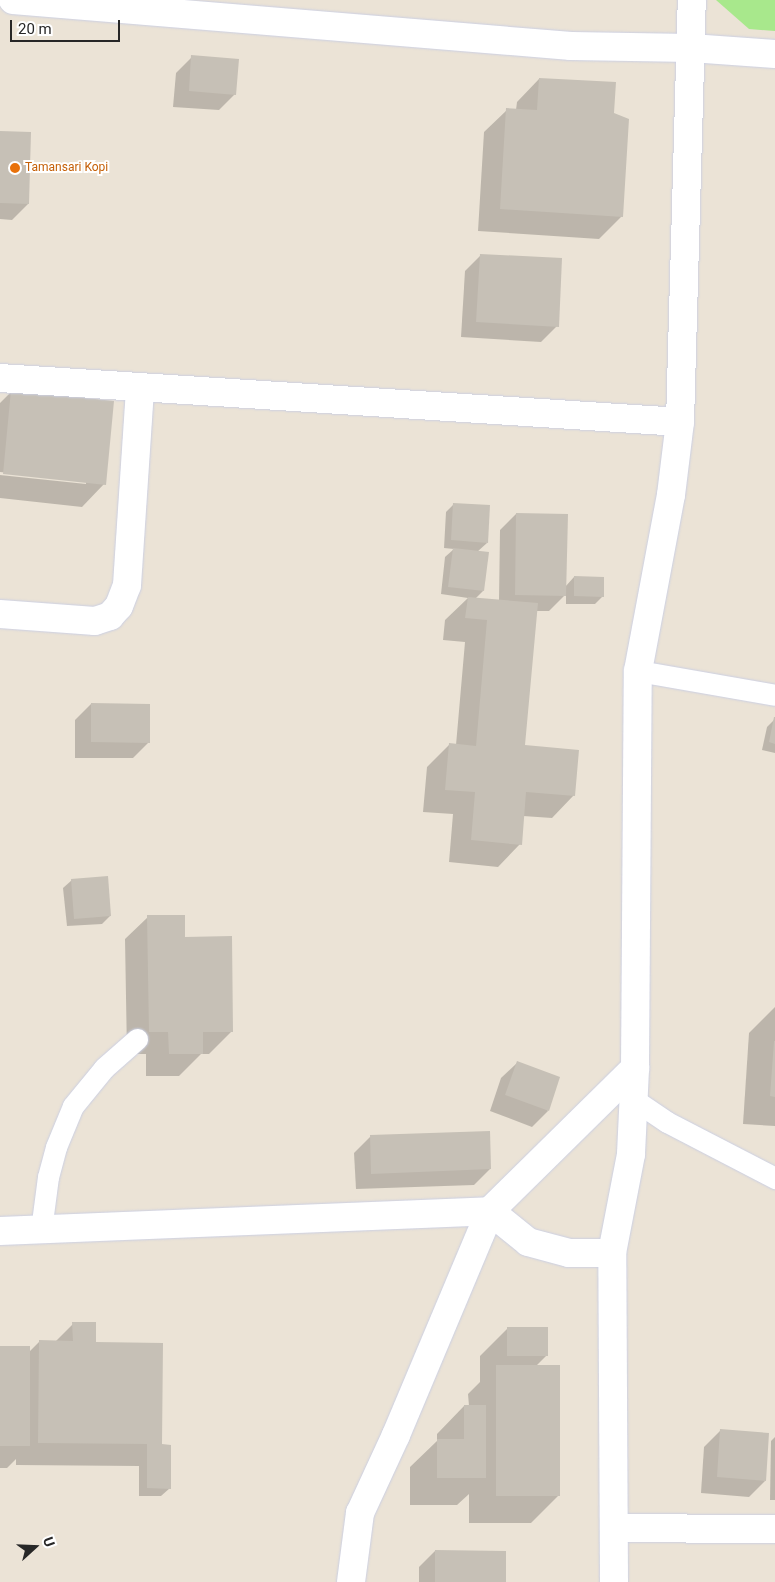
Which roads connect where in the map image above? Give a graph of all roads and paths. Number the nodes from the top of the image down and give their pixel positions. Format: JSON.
{"nodes":[{"id":1,"x":12,"y":0,"type":"edge"},
{"id":2,"x":692,"y":0,"type":"edge"},
{"id":3,"x":691,"y":48,"type":"junction"},
{"id":4,"x":775,"y":54,"type":"edge"},
{"id":5,"x":0,"y":378,"type":"edge"},
{"id":6,"x":140,"y":388,"type":"junction"},
{"id":7,"x":680,"y":422,"type":"junction"},
{"id":8,"x":0,"y":614,"type":"edge"},
{"id":9,"x":638,"y":671,"type":"junction"},
{"id":10,"x":775,"y":695,"type":"edge"},
{"id":11,"x":137,"y":1039,"type":"dead end"},
{"id":12,"x":635,"y":1068,"type":"junction"},
{"id":13,"x":633,"y":1099,"type":"junction"},
{"id":14,"x":775,"y":1178,"type":"edge"},
{"id":15,"x":490,"y":1211,"type":"junction"},
{"id":16,"x":41,"y":1230,"type":"junction"},
{"id":17,"x":0,"y":1231,"type":"edge"},
{"id":18,"x":612,"y":1253,"type":"junction"},
{"id":19,"x":614,"y":1528,"type":"junction"},
{"id":20,"x":775,"y":1529,"type":"edge"},
{"id":21,"x":351,"y":1582,"type":"edge"},
{"id":22,"x":614,"y":1582,"type":"edge"}],
"edges":[{"from":1,"to":3,"type":"street"},
{"from":2,"to":3,"type":"street"},
{"from":3,"to":4,"type":"street"},
{"from":3,"to":7,"type":"street"},
{"from":5,"to":6,"type":"street"},
{"from":6,"to":7,"type":"street"},
{"from":6,"to":8,"type":"street"},
{"from":7,"to":9,"type":"street"},
{"from":9,"to":10,"type":"lane"},
{"from":9,"to":12,"type":"street"},
{"from":11,"to":16,"type":"lane"},
{"from":12,"to":13,"type":"street"},
{"from":12,"to":15,"type":"street"},
{"from":13,"to":14,"type":"lane"},
{"from":13,"to":18,"type":"street"},
{"from":15,"to":16,"type":"street"},
{"from":15,"to":18,"type":"street"},
{"from":15,"to":21,"type":"street"},
{"from":16,"to":17,"type":"street"},
{"from":18,"to":19,"type":"street"},
{"from":19,"to":20,"type":"street"},
{"from":19,"to":22,"type":"street"}]}
